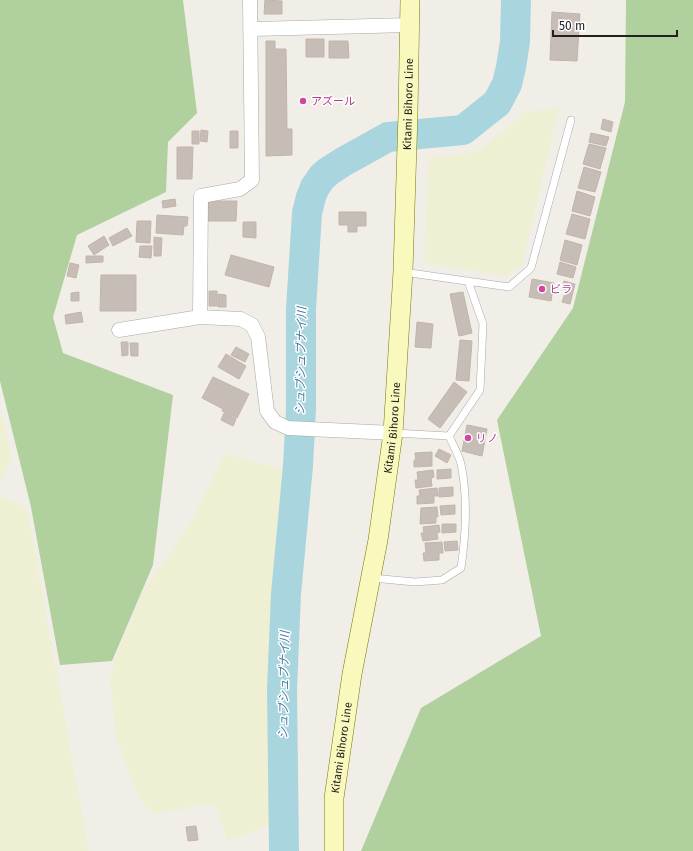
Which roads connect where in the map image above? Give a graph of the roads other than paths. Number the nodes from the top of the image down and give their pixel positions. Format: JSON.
{"nodes":[{"id":1,"x":250,"y":0,"type":"edge"},
{"id":2,"x":410,"y":0,"type":"edge"},
{"id":3,"x":410,"y":25,"type":"junction"},
{"id":4,"x":250,"y":29,"type":"junction"},
{"id":5,"x":571,"y":120,"type":"dead end"},
{"id":6,"x":403,"y":272,"type":"junction"},
{"id":7,"x":468,"y":281,"type":"junction"},
{"id":8,"x":200,"y":317,"type":"junction"},
{"id":9,"x":119,"y":330,"type":"dead end"},
{"id":10,"x":393,"y":433,"type":"junction"},
{"id":11,"x":449,"y":436,"type":"junction"},
{"id":12,"x":370,"y":578,"type":"junction"},
{"id":13,"x":334,"y":851,"type":"edge"}],
"edges":[{"from":1,"to":4,"type":"street"},
{"from":2,"to":3,"type":"main road","name":"Kitami Bihoro Line"},
{"from":3,"to":4,"type":"street"},
{"from":3,"to":6,"type":"main road","name":"Kitami Bihoro Line"},
{"from":4,"to":8,"type":"street"},
{"from":5,"to":7,"type":"lane"},
{"from":6,"to":7,"type":"lane"},
{"from":6,"to":10,"type":"main road","name":"Kitami Bihoro Line"},
{"from":7,"to":11,"type":"lane"},
{"from":8,"to":9,"type":"street"},
{"from":8,"to":10,"type":"street"},
{"from":10,"to":11,"type":"lane"},
{"from":10,"to":12,"type":"main road","name":"Kitami Bihoro Line"},
{"from":11,"to":12,"type":"lane"},
{"from":12,"to":13,"type":"main road","name":"Kitami Bihoro Line"}]}
